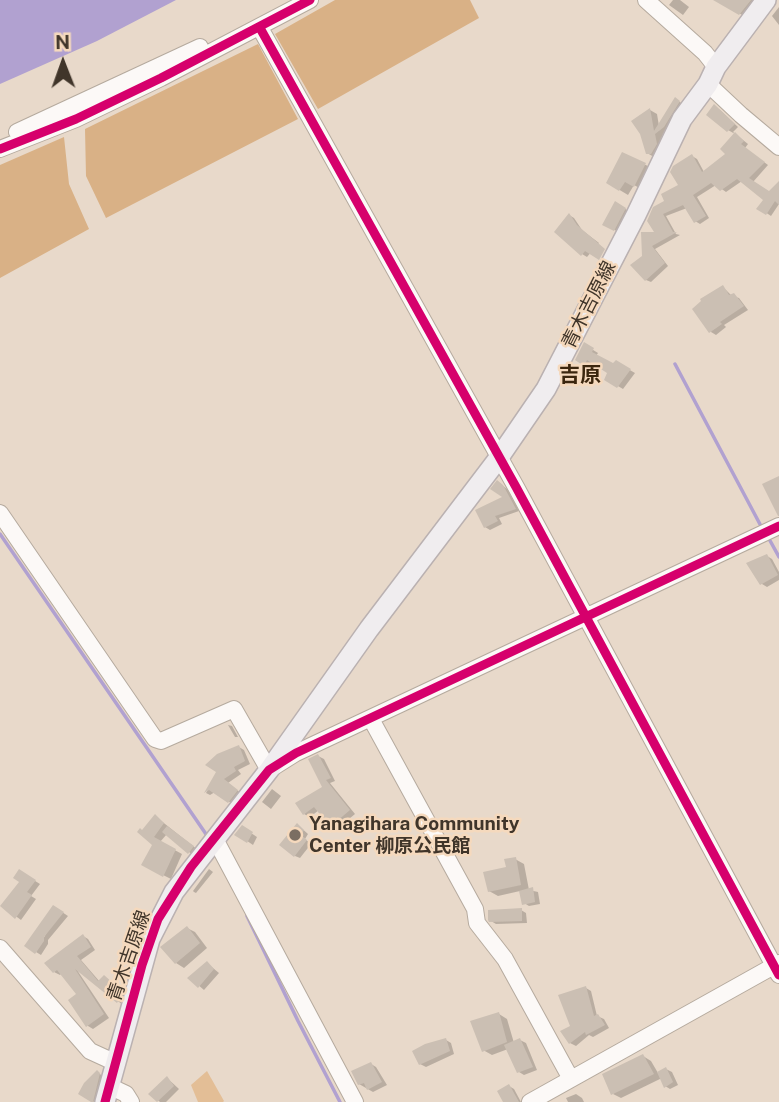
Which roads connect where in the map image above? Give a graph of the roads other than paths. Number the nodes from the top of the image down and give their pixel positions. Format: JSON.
{"nodes":[{"id":1,"x":292,"y":0,"type":"edge"},
{"id":2,"x":310,"y":0,"type":"edge"},
{"id":3,"x":646,"y":0,"type":"edge"},
{"id":4,"x":766,"y":0,"type":"edge"},
{"id":5,"x":260,"y":28,"type":"junction"},
{"id":6,"x":712,"y":75,"type":"junction"},
{"id":7,"x":0,"y":139,"type":"edge"},
{"id":8,"x":779,"y":146,"type":"edge"},
{"id":9,"x":0,"y":149,"type":"edge"},
{"id":10,"x":498,"y":459,"type":"junction"},
{"id":11,"x":0,"y":513,"type":"edge"},
{"id":12,"x":779,"y":526,"type":"edge"},
{"id":13,"x":585,"y":618,"type":"junction"},
{"id":14,"x":371,"y":719,"type":"junction"},
{"id":15,"x":269,"y":770,"type":"junction"},
{"id":16,"x":215,"y":839,"type":"junction"},
{"id":17,"x":0,"y":948,"type":"edge"},
{"id":18,"x":777,"y":968,"type":"edge"},
{"id":19,"x":114,"y":1062,"type":"junction"},
{"id":20,"x":571,"y":1079,"type":"junction"},
{"id":21,"x":107,"y":1094,"type":"edge"},
{"id":22,"x":131,"y":1102,"type":"edge"},
{"id":23,"x":355,"y":1102,"type":"edge"},
{"id":24,"x":530,"y":1102,"type":"edge"}],
"edges":[{"from":1,"to":7,"type":"street"},
{"from":2,"to":5,"type":"street"},
{"from":3,"to":6,"type":"street"},
{"from":4,"to":6,"type":"main road","name":"青木吉原線"},
{"from":5,"to":9,"type":"street"},
{"from":5,"to":10,"type":"street"},
{"from":6,"to":8,"type":"street"},
{"from":6,"to":10,"type":"main road","name":"青木吉原線"},
{"from":10,"to":13,"type":"street"},
{"from":10,"to":15,"type":"main road","name":"青木吉原線"},
{"from":11,"to":15,"type":"street"},
{"from":12,"to":13,"type":"street"},
{"from":13,"to":14,"type":"street"},
{"from":13,"to":18,"type":"street"},
{"from":14,"to":15,"type":"street"},
{"from":14,"to":20,"type":"street"},
{"from":15,"to":16,"type":"main road","name":"青木吉原線"},
{"from":16,"to":19,"type":"main road","name":"青木吉原線"},
{"from":16,"to":23,"type":"street"},
{"from":17,"to":19,"type":"street"},
{"from":18,"to":20,"type":"street"},
{"from":19,"to":21,"type":"main road","name":"青木吉原線"},
{"from":20,"to":24,"type":"street"},
{"from":21,"to":22,"type":"street"}]}
